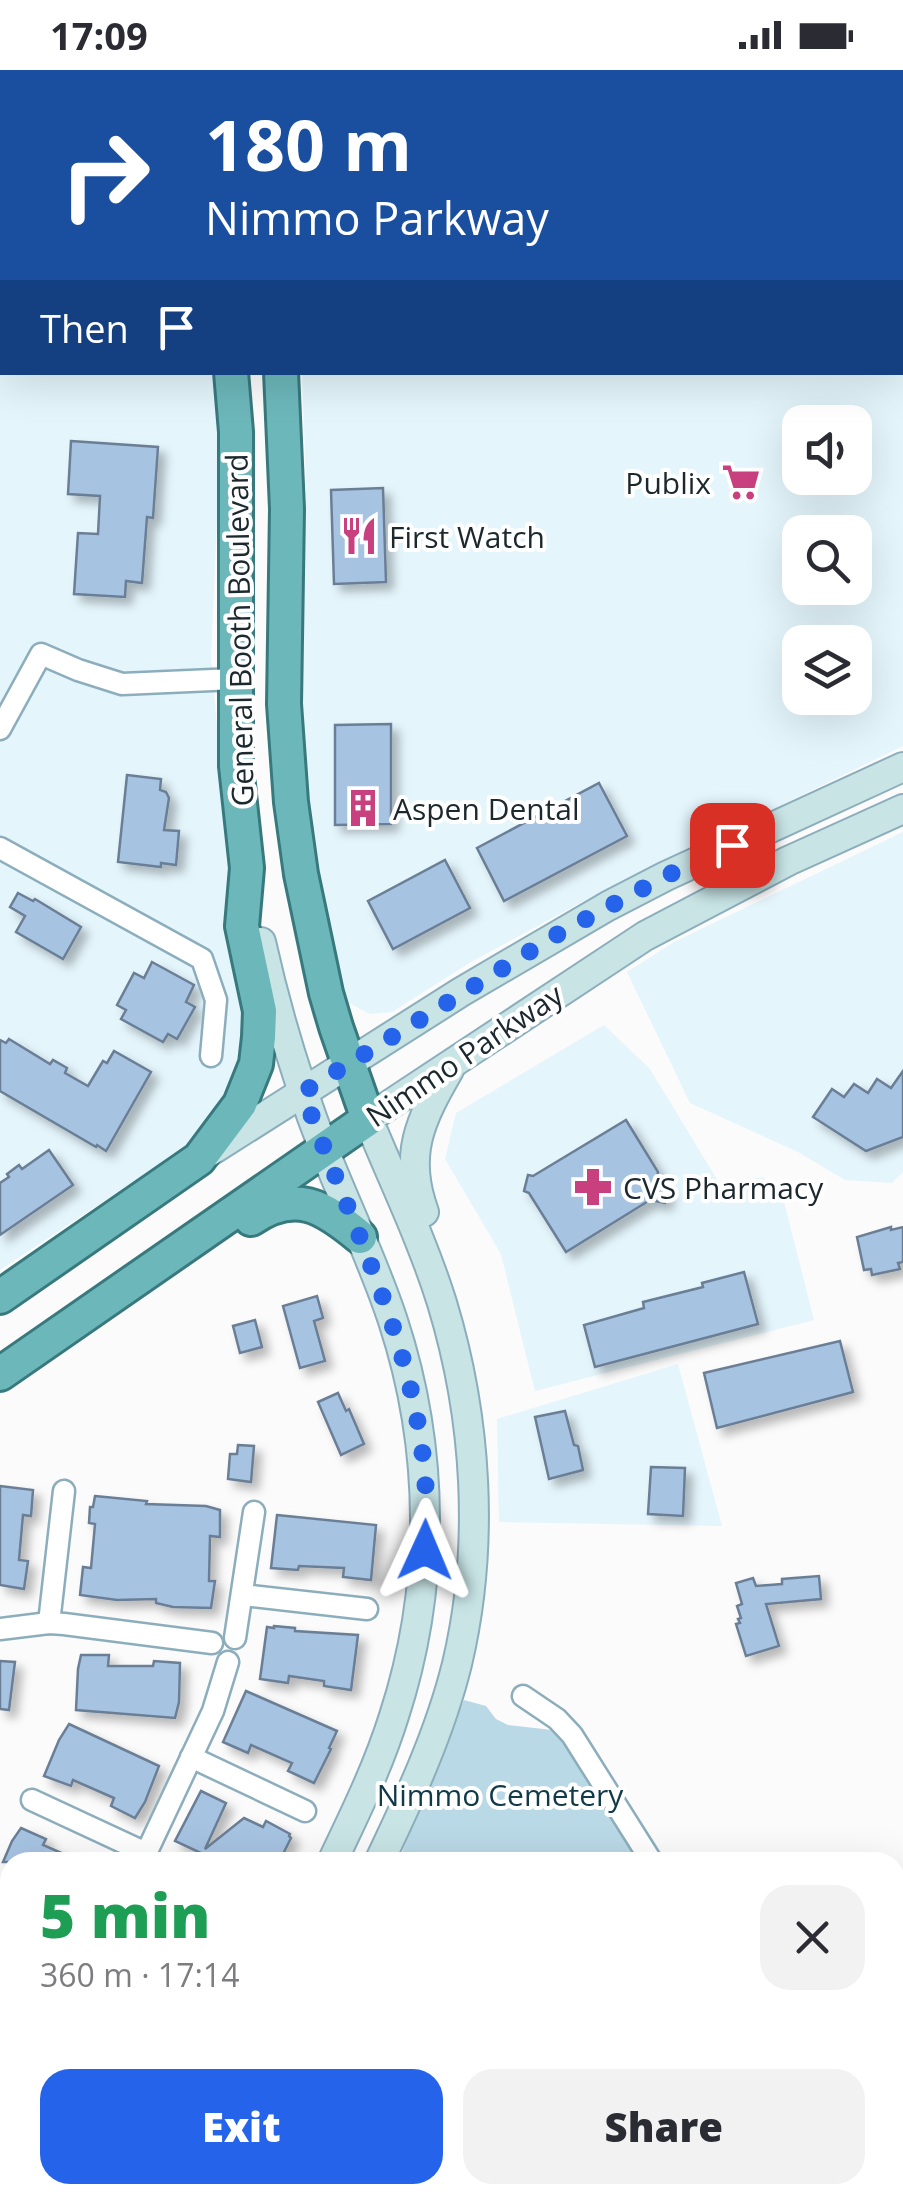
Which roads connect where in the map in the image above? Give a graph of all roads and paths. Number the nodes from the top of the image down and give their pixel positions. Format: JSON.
{"nodes":[{"id":1,"x":231,"y":375,"type":"edge"},
{"id":2,"x":248,"y":375,"type":"edge"},
{"id":3,"x":282,"y":375,"type":"edge"},
{"id":4,"x":286,"y":453,"type":"junction"},
{"id":5,"x":235,"y":679,"type":"junction"},
{"id":6,"x":0,"y":729,"type":"edge"},
{"id":7,"x":903,"y":767,"type":"edge"},
{"id":8,"x":903,"y":809,"type":"edge"},
{"id":9,"x":0,"y":848,"type":"edge"},
{"id":10,"x":247,"y":868,"type":"junction"},
{"id":11,"x":211,"y":1056,"type":"dead end"},
{"id":12,"x":454,"y":1061,"type":"junction"},
{"id":13,"x":348,"y":1064,"type":"junction"},
{"id":14,"x":303,"y":1092,"type":"junction"},
{"id":15,"x":368,"y":1118,"type":"junction"},
{"id":16,"x":324,"y":1150,"type":"junction"},
{"id":17,"x":199,"y":1159,"type":"junction"},
{"id":18,"x":360,"y":1237,"type":"junction"},
{"id":19,"x":0,"y":1297,"type":"edge"},
{"id":20,"x":46,"y":1342,"type":"junction"},
{"id":21,"x":0,"y":1374,"type":"edge"},
{"id":22,"x":463,"y":1391,"type":"junction"},
{"id":23,"x":64,"y":1491,"type":"dead end"},
{"id":24,"x":254,"y":1512,"type":"dead end"},
{"id":25,"x":243,"y":1595,"type":"junction"},
{"id":26,"x":366,"y":1609,"type":"dead end"},
{"id":27,"x":49,"y":1623,"type":"junction"},
{"id":28,"x":0,"y":1629,"type":"edge"},
{"id":29,"x":234,"y":1638,"type":"junction"},
{"id":30,"x":212,"y":1643,"type":"junction"},
{"id":31,"x":228,"y":1662,"type":"junction"},
{"id":32,"x":523,"y":1696,"type":"dead end"},
{"id":33,"x":191,"y":1758,"type":"junction"},
{"id":34,"x":32,"y":1800,"type":"dead end"},
{"id":35,"x":305,"y":1811,"type":"dead end"},
{"id":36,"x":132,"y":1852,"type":"edge"},
{"id":37,"x":147,"y":1852,"type":"edge"},
{"id":38,"x":337,"y":1852,"type":"edge"},
{"id":39,"x":384,"y":1852,"type":"edge"},
{"id":40,"x":646,"y":1852,"type":"edge"}],
"edges":[{"from":1,"to":5,"type":"highway","name":"General Booth Boulevard"},
{"from":2,"to":4,"type":"highway"},
{"from":3,"to":4,"type":"highway","name":"General Booth Boulevard"},
{"from":4,"to":13,"type":"highway","name":"General Booth Boulevard"},
{"from":5,"to":6,"type":"street"},
{"from":5,"to":10,"type":"highway","name":"General Booth Boulevard"},
{"from":7,"to":13,"type":"main road","name":"Nimmo Parkway"},
{"from":8,"to":12,"type":"main road","name":"Nimmo Parkway"},
{"from":9,"to":11,"type":"street"},
{"from":10,"to":14,"type":"main road","name":"General Booth Boulevard"},
{"from":10,"to":17,"type":"highway"},
{"from":12,"to":15,"type":"main road","name":"Nimmo Parkway"},
{"from":12,"to":22,"type":"main road"},
{"from":13,"to":14,"type":"main road","name":"Nimmo Parkway"},
{"from":13,"to":15,"type":"highway","name":"General Booth Boulevard"},
{"from":14,"to":16,"type":"main road","name":"General Booth Boulevard"},
{"from":14,"to":17,"type":"main road","name":"Nimmo Parkway"},
{"from":15,"to":16,"type":"highway","name":"Nimmo Parkway"},
{"from":15,"to":22,"type":"main road","name":"General Booth Boulevard"},
{"from":16,"to":18,"type":"main road","name":"General Booth Boulevard"},
{"from":16,"to":20,"type":"highway","name":"Nimmo Parkway"},
{"from":17,"to":19,"type":"highway","name":"Nimmo Parkway"},
{"from":18,"to":20,"type":"highway"},
{"from":18,"to":38,"type":"main road","name":"General Booth Boulevard"},
{"from":20,"to":21,"type":"highway","name":"Nimmo Parkway"},
{"from":22,"to":39,"type":"main road","name":"General Booth Boulevard"},
{"from":23,"to":27,"type":"street"},
{"from":24,"to":25,"type":"street"},
{"from":25,"to":26,"type":"street"},
{"from":25,"to":29,"type":"street"},
{"from":27,"to":28,"type":"street"},
{"from":27,"to":30,"type":"street"},
{"from":29,"to":30,"type":"street"},
{"from":29,"to":31,"type":"street"},
{"from":30,"to":31,"type":"street"},
{"from":31,"to":33,"type":"street"},
{"from":32,"to":40,"type":"street"},
{"from":33,"to":35,"type":"street"},
{"from":33,"to":37,"type":"street"},
{"from":34,"to":36,"type":"street"}]}
